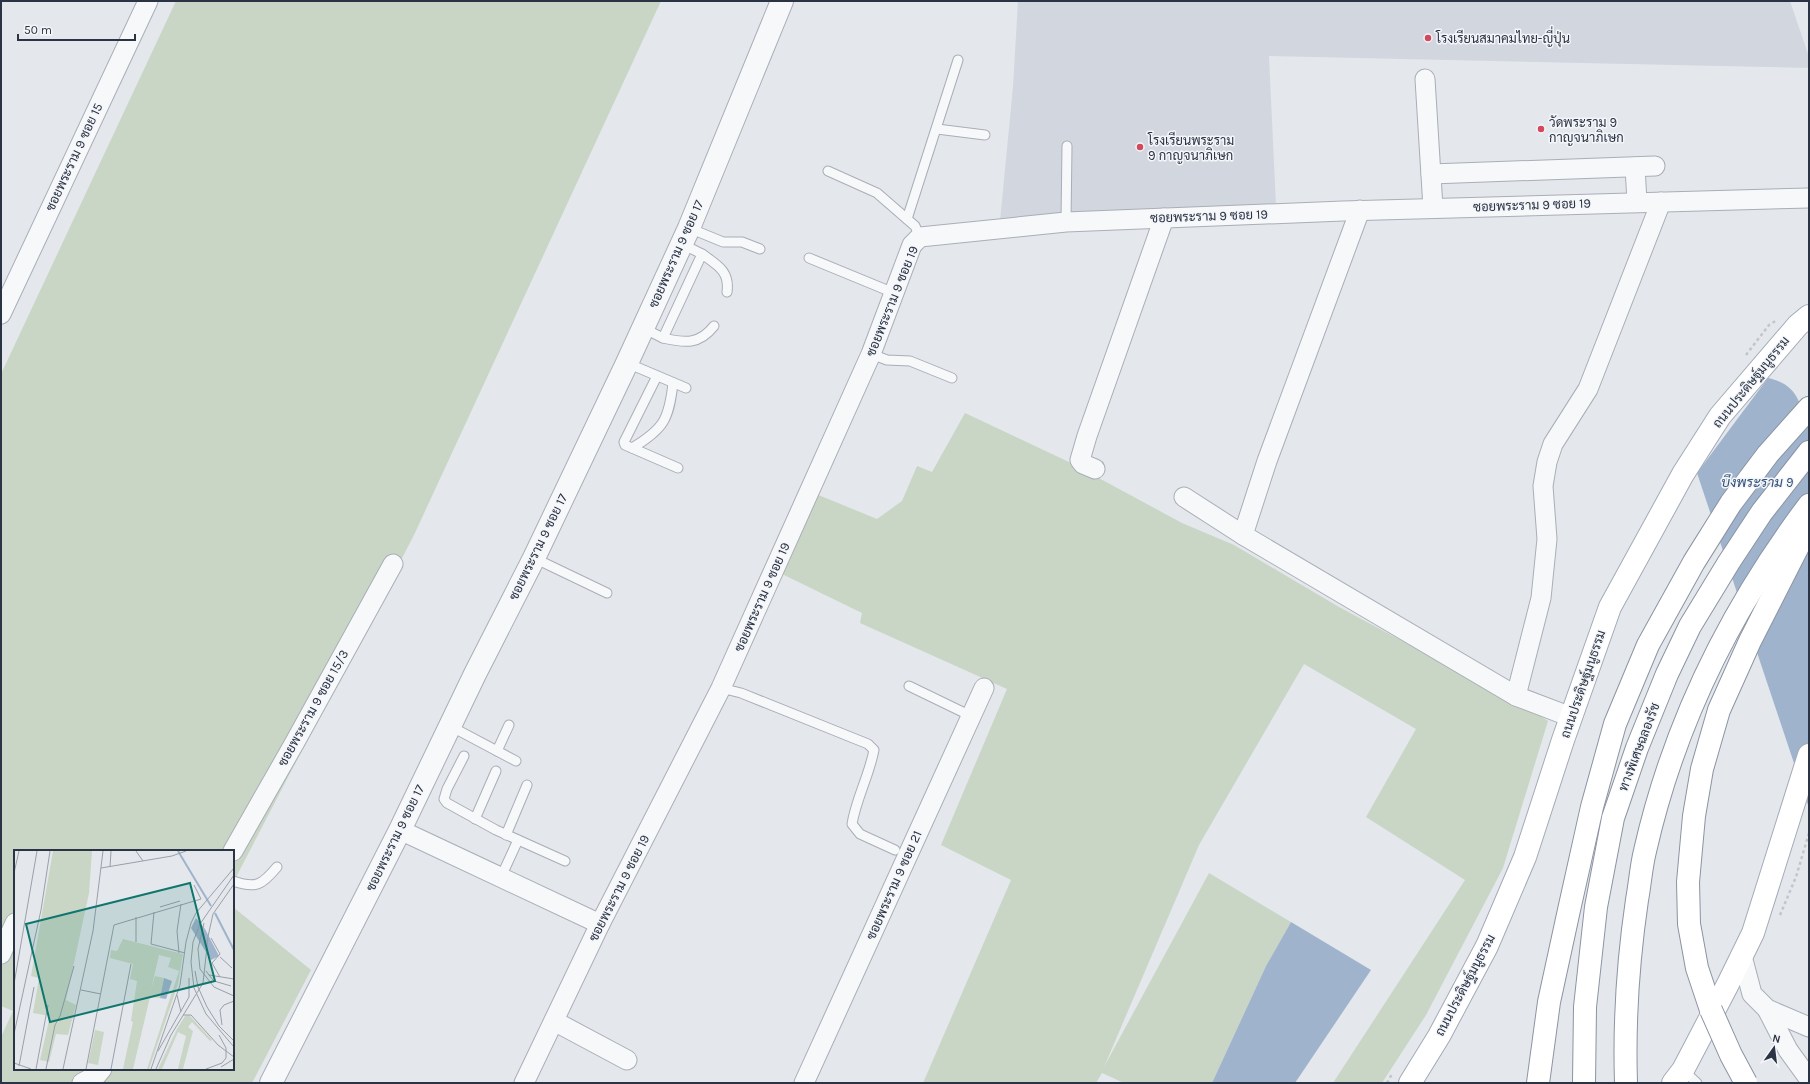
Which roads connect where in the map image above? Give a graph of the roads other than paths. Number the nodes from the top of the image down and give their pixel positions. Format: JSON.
{"nodes":[{"id":1,"x":148,"y":1,"type":"edge"},
{"id":2,"x":782,"y":1,"type":"edge"},
{"id":3,"x":958,"y":60,"type":"dead end"},
{"id":4,"x":1425,"y":79,"type":"dead end"},
{"id":5,"x":936,"y":129,"type":"junction"},
{"id":6,"x":985,"y":135,"type":"dead end"},
{"id":7,"x":1067,"y":146,"type":"dead end"},
{"id":8,"x":1655,"y":166,"type":"dead end"},
{"id":9,"x":1635,"y":167,"type":"junction"},
{"id":10,"x":828,"y":171,"type":"dead end"},
{"id":11,"x":1431,"y":174,"type":"junction"},
{"id":12,"x":1809,"y":198,"type":"edge"},
{"id":13,"x":1637,"y":202,"type":"junction"},
{"id":14,"x":1660,"y":202,"type":"junction"},
{"id":15,"x":1433,"y":208,"type":"junction"},
{"id":16,"x":1360,"y":210,"type":"junction"},
{"id":17,"x":1164,"y":218,"type":"junction"},
{"id":18,"x":907,"y":219,"type":"junction"},
{"id":19,"x":1066,"y":222,"type":"junction"},
{"id":20,"x":685,"y":236,"type":"junction"},
{"id":21,"x":920,"y":237,"type":"junction"},
{"id":22,"x":760,"y":249,"type":"dead end"},
{"id":23,"x":702,"y":254,"type":"junction"},
{"id":24,"x":810,"y":258,"type":"dead end"},
{"id":25,"x":727,"y":292,"type":"dead end"},
{"id":26,"x":894,"y":293,"type":"junction"},
{"id":27,"x":1,"y":314,"type":"edge"},
{"id":28,"x":1809,"y":316,"type":"edge"},
{"id":29,"x":714,"y":326,"type":"dead end"},
{"id":30,"x":643,"y":328,"type":"junction"},
{"id":31,"x":663,"y":338,"type":"junction"},
{"id":32,"x":871,"y":354,"type":"junction"},
{"id":33,"x":627,"y":363,"type":"junction"},
{"id":34,"x":657,"y":376,"type":"junction"},
{"id":35,"x":952,"y":378,"type":"dead end"},
{"id":36,"x":673,"y":383,"type":"junction"},
{"id":37,"x":686,"y":388,"type":"dead end"},
{"id":38,"x":1809,"y":408,"type":"edge"},
{"id":39,"x":632,"y":448,"type":"junction"},
{"id":40,"x":1809,"y":452,"type":"edge"},
{"id":41,"x":678,"y":468,"type":"dead end"},
{"id":42,"x":1095,"y":470,"type":"dead end"},
{"id":43,"x":1184,"y":497,"type":"dead end"},
{"id":44,"x":1809,"y":505,"type":"edge"},
{"id":45,"x":1809,"y":525,"type":"edge"},
{"id":46,"x":1243,"y":535,"type":"junction"},
{"id":47,"x":534,"y":558,"type":"junction"},
{"id":48,"x":392,"y":564,"type":"dead end"},
{"id":49,"x":607,"y":593,"type":"dead end"},
{"id":50,"x":909,"y":686,"type":"dead end"},
{"id":51,"x":721,"y":688,"type":"junction"},
{"id":52,"x":984,"y":688,"type":"dead end"},
{"id":53,"x":1516,"y":696,"type":"junction"},
{"id":54,"x":971,"y":716,"type":"junction"},
{"id":55,"x":1571,"y":717,"type":"junction"},
{"id":56,"x":509,"y":725,"type":"dead end"},
{"id":57,"x":450,"y":726,"type":"junction"},
{"id":58,"x":497,"y":751,"type":"junction"},
{"id":59,"x":1809,"y":755,"type":"edge"},
{"id":60,"x":464,"y":756,"type":"dead end"},
{"id":61,"x":516,"y":761,"type":"dead end"},
{"id":62,"x":496,"y":771,"type":"dead end"},
{"id":63,"x":527,"y":785,"type":"dead end"},
{"id":64,"x":475,"y":819,"type":"junction"},
{"id":65,"x":400,"y":830,"type":"junction"},
{"id":66,"x":506,"y":835,"type":"junction"},
{"id":67,"x":518,"y":840,"type":"junction"},
{"id":68,"x":234,"y":850,"type":"edge"},
{"id":69,"x":895,"y":850,"type":"dead end"},
{"id":70,"x":565,"y":861,"type":"dead end"},
{"id":71,"x":277,"y":867,"type":"dead end"},
{"id":72,"x":501,"y":877,"type":"junction"},
{"id":73,"x":234,"y":881,"type":"edge"},
{"id":74,"x":600,"y":924,"type":"junction"},
{"id":75,"x":14,"y":925,"type":"edge"},
{"id":76,"x":1,"y":954,"type":"edge"},
{"id":77,"x":1742,"y":956,"type":"junction"},
{"id":78,"x":1767,"y":1009,"type":"junction"},
{"id":79,"x":554,"y":1021,"type":"junction"},
{"id":80,"x":1809,"y":1027,"type":"edge"},
{"id":81,"x":626,"y":1060,"type":"dead end"},
{"id":82,"x":101,"y":1070,"type":"edge"},
{"id":83,"x":1684,"y":1079,"type":"edge"},
{"id":84,"x":1809,"y":1079,"type":"edge"},
{"id":85,"x":82,"y":1083,"type":"edge"},
{"id":86,"x":271,"y":1083,"type":"edge"},
{"id":87,"x":524,"y":1083,"type":"edge"},
{"id":88,"x":804,"y":1083,"type":"edge"},
{"id":89,"x":1410,"y":1083,"type":"edge"},
{"id":90,"x":1538,"y":1083,"type":"edge"},
{"id":91,"x":1584,"y":1083,"type":"edge"},
{"id":92,"x":1626,"y":1083,"type":"edge"},
{"id":93,"x":1746,"y":1083,"type":"edge"}],
"edges":[{"from":1,"to":27,"type":"street","name":"ซอยพระราม 9 ซอย 15"},
{"from":2,"to":20,"type":"street","name":"ซอยพระราม 9 ซอย 17"},
{"from":3,"to":5,"type":"lane"},
{"from":4,"to":11,"type":"street"},
{"from":5,"to":6,"type":"lane"},
{"from":5,"to":18,"type":"lane"},
{"from":7,"to":19,"type":"lane"},
{"from":8,"to":9,"type":"street"},
{"from":9,"to":11,"type":"street"},
{"from":9,"to":13,"type":"street"},
{"from":10,"to":18,"type":"lane"},
{"from":11,"to":15,"type":"street"},
{"from":12,"to":14,"type":"street","name":"ซอยพระราม 9 ซอย 19"},
{"from":13,"to":14,"type":"street","name":"ซอยพระราม 9 ซอย 19"},
{"from":13,"to":15,"type":"street","name":"ซอยพระราม 9 ซอย 19"},
{"from":14,"to":53,"type":"street"},
{"from":15,"to":16,"type":"street","name":"ซอยพระราม 9 ซอย 19"},
{"from":16,"to":17,"type":"street","name":"ซอยพระราม 9 ซอย 19"},
{"from":16,"to":46,"type":"street"},
{"from":17,"to":19,"type":"street","name":"ซอยพระราม 9 ซอย 19"},
{"from":17,"to":42,"type":"street"},
{"from":18,"to":21,"type":"lane"},
{"from":19,"to":21,"type":"street","name":"ซอยพระราม 9 ซอย 19"},
{"from":20,"to":22,"type":"lane"},
{"from":20,"to":23,"type":"lane"},
{"from":20,"to":30,"type":"street","name":"ซอยพระราม 9 ซอย 17"},
{"from":21,"to":26,"type":"street","name":"ซอยพระราม 9 ซอย 19"},
{"from":23,"to":25,"type":"lane"},
{"from":23,"to":31,"type":"lane"},
{"from":24,"to":26,"type":"lane"},
{"from":26,"to":32,"type":"street","name":"ซอยพระราม 9 ซอย 19"},
{"from":28,"to":55,"type":"main road","name":"ถนนประดิษฐ์มนูธรรม"},
{"from":29,"to":31,"type":"lane"},
{"from":30,"to":31,"type":"lane"},
{"from":30,"to":33,"type":"street","name":"ซอยพระราม 9 ซอย 17"},
{"from":32,"to":35,"type":"lane"},
{"from":32,"to":51,"type":"street","name":"ซอยพระราม 9 ซอย 19"},
{"from":33,"to":34,"type":"lane"},
{"from":33,"to":47,"type":"street","name":"ซอยพระราม 9 ซอย 17"},
{"from":34,"to":36,"type":"lane"},
{"from":34,"to":39,"type":"lane"},
{"from":36,"to":37,"type":"lane"},
{"from":36,"to":39,"type":"lane"},
{"from":38,"to":90,"type":"main road"},
{"from":39,"to":41,"type":"lane"},
{"from":40,"to":91,"type":"main road","name":"ทางพิเศษฉลองรัช"},
{"from":43,"to":46,"type":"street"},
{"from":44,"to":92,"type":"main road"},
{"from":45,"to":93,"type":"main road","bridge":true},
{"from":46,"to":53,"type":"street"},
{"from":47,"to":49,"type":"lane"},
{"from":47,"to":57,"type":"street","name":"ซอยพระราม 9 ซอย 17"},
{"from":48,"to":68,"type":"street","name":"ซอยพระราม 9 ซอย 15/3"},
{"from":50,"to":54,"type":"lane"},
{"from":51,"to":69,"type":"lane"},
{"from":51,"to":74,"type":"street","name":"ซอยพระราม 9 ซอย 19"},
{"from":52,"to":54,"type":"street","name":"ซอยพระราม 9 ซอย 21"},
{"from":53,"to":55,"type":"street"},
{"from":54,"to":88,"type":"street","name":"ซอยพระราม 9 ซอย 21"},
{"from":55,"to":89,"type":"main road","name":"ถนนประดิษฐ์มนูธรรม"},
{"from":56,"to":58,"type":"lane"},
{"from":57,"to":58,"type":"lane"},
{"from":57,"to":65,"type":"street","name":"ซอยพระราม 9 ซอย 17"},
{"from":58,"to":61,"type":"lane"},
{"from":59,"to":77,"type":"main road"},
{"from":60,"to":64,"type":"lane"},
{"from":62,"to":64,"type":"lane"},
{"from":63,"to":66,"type":"lane"},
{"from":64,"to":66,"type":"lane"},
{"from":65,"to":72,"type":"street"},
{"from":65,"to":86,"type":"street","name":"ซอยพระราม 9 ซอย 17"},
{"from":66,"to":67,"type":"lane"},
{"from":67,"to":70,"type":"lane"},
{"from":67,"to":72,"type":"lane"},
{"from":71,"to":73,"type":"lane"},
{"from":72,"to":74,"type":"street"},
{"from":74,"to":79,"type":"street","name":"ซอยพระราม 9 ซอย 19"},
{"from":75,"to":76,"type":"street"},
{"from":77,"to":78,"type":"street"},
{"from":77,"to":83,"type":"main road"},
{"from":78,"to":80,"type":"street"},
{"from":78,"to":84,"type":"street"},
{"from":79,"to":81,"type":"street"},
{"from":79,"to":87,"type":"street","name":"ซอยพระราม 9 ซอย 19"},
{"from":82,"to":85,"type":"street"}]}
